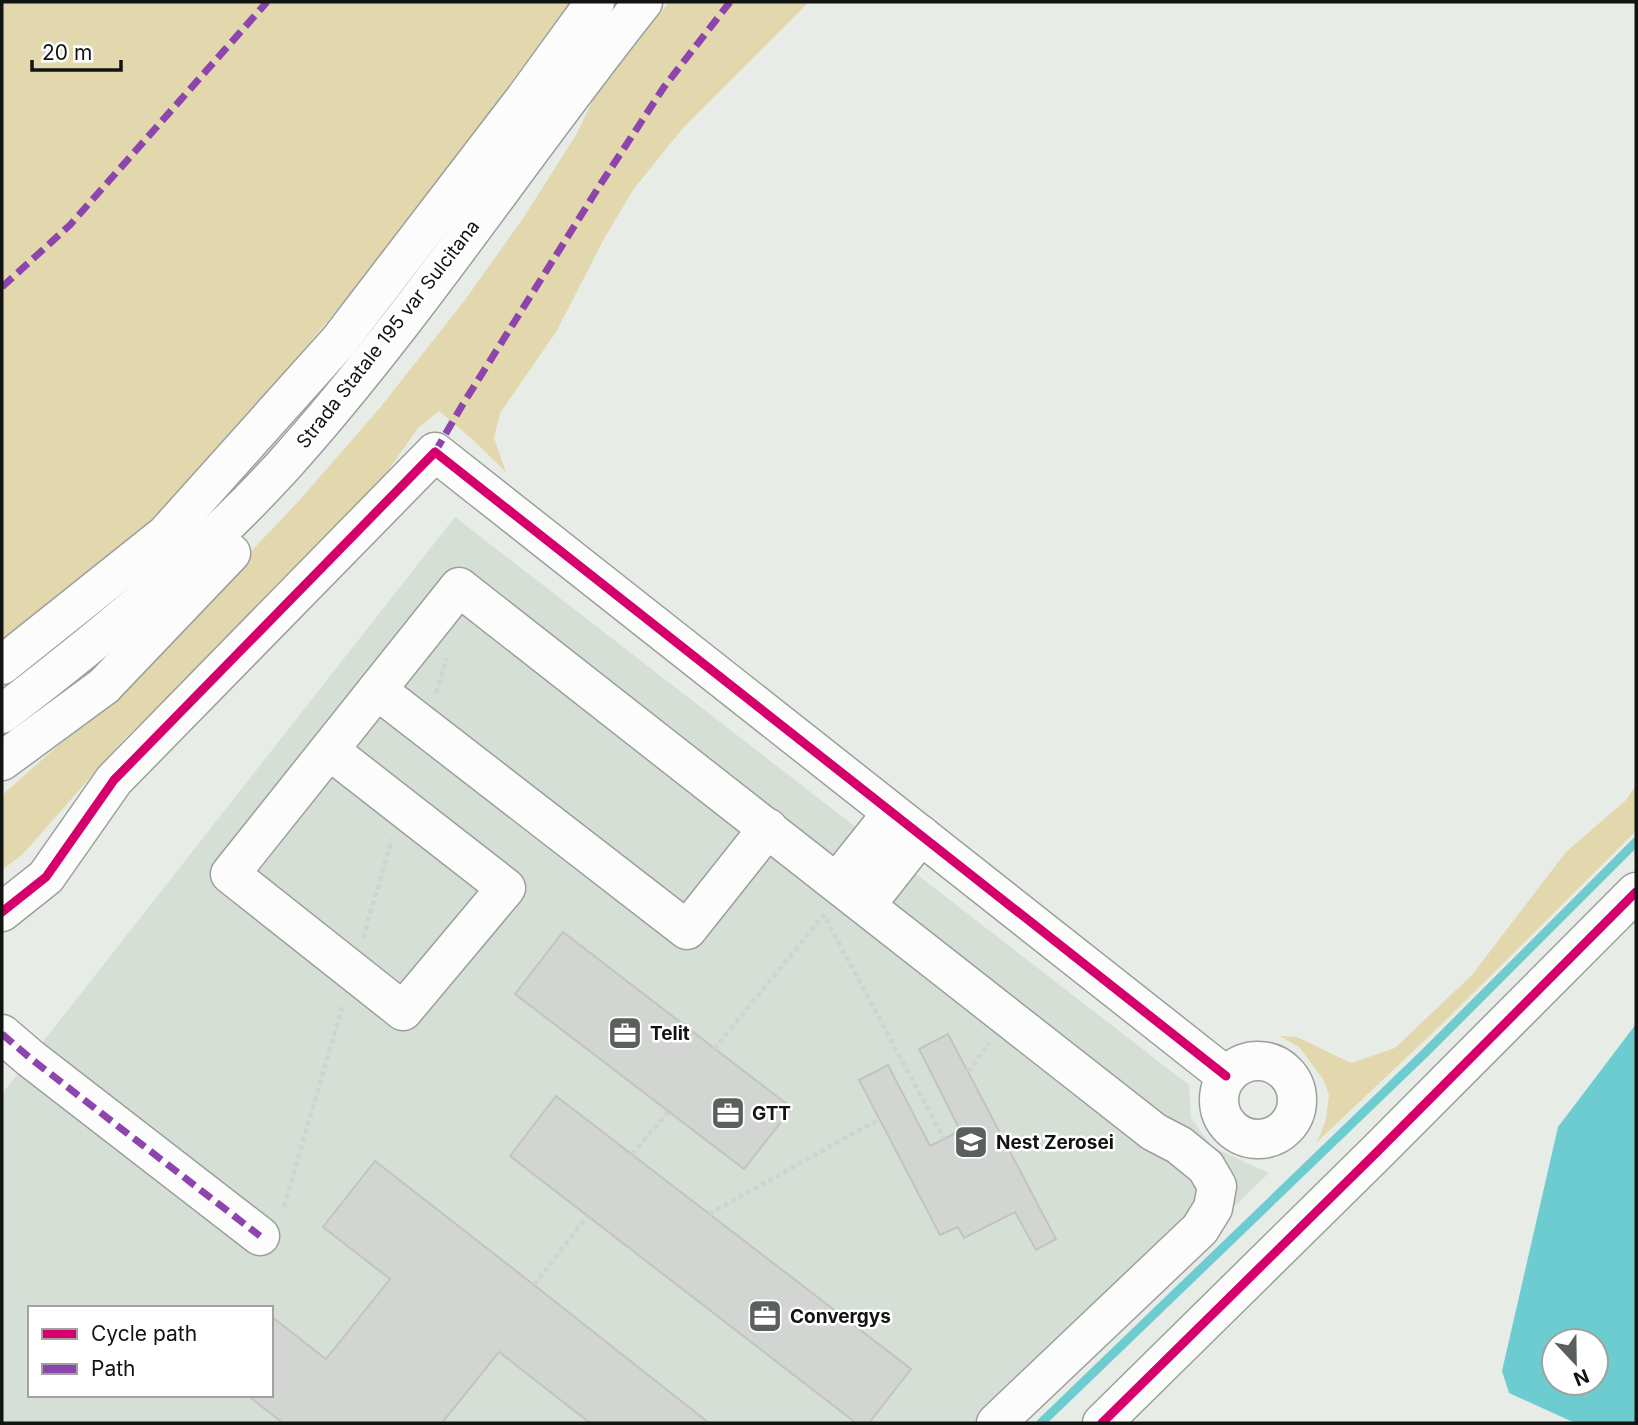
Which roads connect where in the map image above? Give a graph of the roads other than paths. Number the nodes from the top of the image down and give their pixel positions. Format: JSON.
{"nodes":[{"id":1,"x":594,"y":2,"type":"edge"},
{"id":2,"x":643,"y":2,"type":"edge"},
{"id":3,"x":362,"y":373,"type":"junction"},
{"id":4,"x":2,"y":665,"type":"edge"},
{"id":5,"x":377,"y":690,"type":"junction"},
{"id":6,"x":2,"y":715,"type":"edge"},
{"id":7,"x":329,"y":750,"type":"junction"},
{"id":8,"x":2,"y":761,"type":"edge"},
{"id":9,"x":907,"y":824,"type":"junction"},
{"id":10,"x":768,"y":828,"type":"junction"},
{"id":11,"x":1636,"y":892,"type":"edge"},
{"id":12,"x":843,"y":898,"type":"junction"},
{"id":13,"x":2,"y":912,"type":"edge"},
{"id":14,"x":2,"y":1034,"type":"edge"},
{"id":15,"x":1226,"y":1076,"type":"dead end"},
{"id":16,"x":260,"y":1236,"type":"dead end"},
{"id":17,"x":996,"y":1423,"type":"edge"},
{"id":18,"x":1102,"y":1423,"type":"edge"}],
"edges":[{"from":1,"to":4,"type":"main road","name":"Strada Statale 195 var Sulcitana"},
{"from":2,"to":3,"type":"main road","name":"Strada Statale 195 var Sulcitana"},
{"from":3,"to":6,"type":"main road","name":"Strada Statale 195 var Sulcitana"},
{"from":3,"to":8,"type":"main road"},
{"from":5,"to":7,"type":"main road"},
{"from":5,"to":10,"type":"main road"},
{"from":5,"to":10,"type":"main road"},
{"from":7,"to":7,"type":"main road"},
{"from":9,"to":12,"type":"main road"},
{"from":9,"to":13,"type":"main road"},
{"from":9,"to":15,"type":"main road"},
{"from":10,"to":12,"type":"main road"},
{"from":11,"to":18,"type":"main road"},
{"from":12,"to":17,"type":"main road"},
{"from":14,"to":16,"type":"main road"}]}
